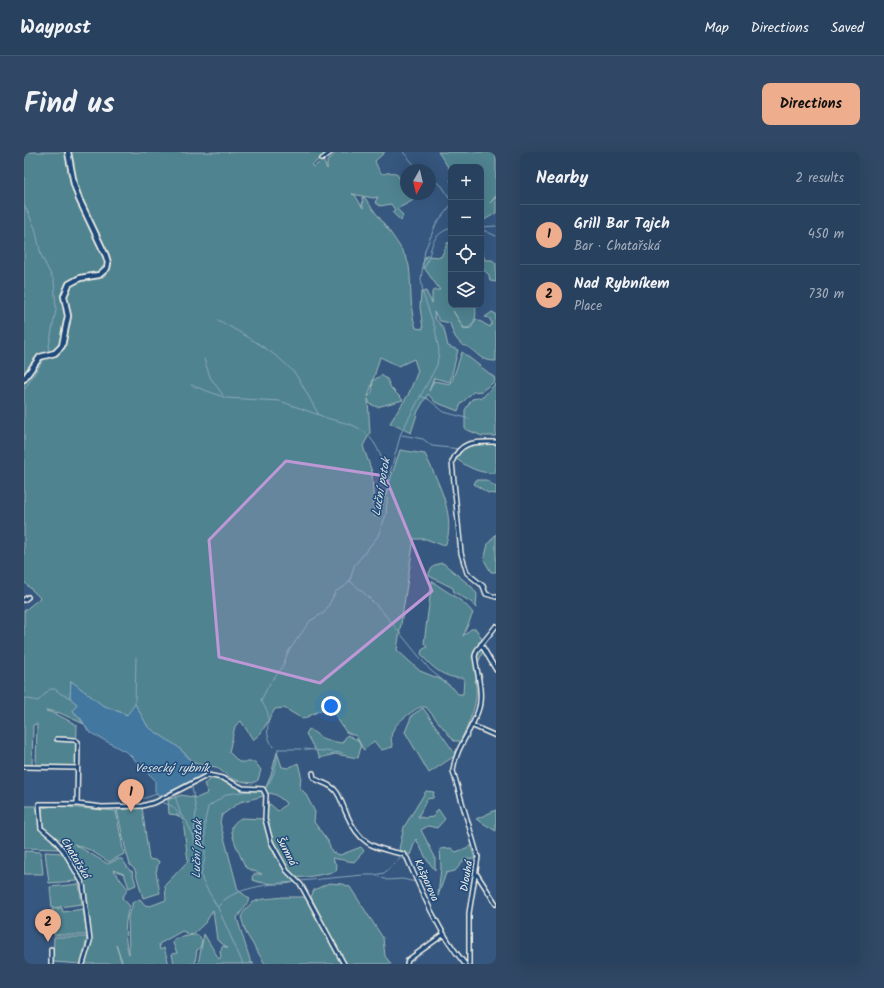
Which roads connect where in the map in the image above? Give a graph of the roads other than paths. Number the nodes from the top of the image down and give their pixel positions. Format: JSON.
{"nodes":[{"id":1,"x":68,"y":152,"type":"edge"},
{"id":2,"x":331,"y":152,"type":"edge"},
{"id":3,"x":322,"y":159,"type":"dead end"},
{"id":4,"x":24,"y":379,"type":"edge"},
{"id":5,"x":496,"y":442,"type":"edge"},
{"id":6,"x":28,"y":597,"type":"dead end"},
{"id":7,"x":496,"y":597,"type":"edge"},
{"id":8,"x":24,"y":600,"type":"edge"},
{"id":9,"x":496,"y":626,"type":"edge"},
{"id":10,"x":481,"y":644,"type":"junction"},
{"id":11,"x":496,"y":670,"type":"edge"},
{"id":12,"x":471,"y":726,"type":"junction"},
{"id":13,"x":496,"y":736,"type":"edge"},
{"id":14,"x":57,"y":739,"type":"dead end"},
{"id":15,"x":24,"y":767,"type":"edge"},
{"id":16,"x":77,"y":768,"type":"junction"},
{"id":17,"x":313,"y":773,"type":"dead end"},
{"id":18,"x":208,"y":775,"type":"joint"},
{"id":19,"x":77,"y":804,"type":"junction"},
{"id":20,"x":476,"y":873,"type":"junction"},
{"id":21,"x":496,"y":903,"type":"edge"},
{"id":22,"x":444,"y":934,"type":"junction"},
{"id":23,"x":51,"y":949,"type":"dead end"},
{"id":24,"x":51,"y":964,"type":"edge"},
{"id":25,"x":83,"y":964,"type":"edge"},
{"id":26,"x":344,"y":964,"type":"edge"},
{"id":27,"x":407,"y":964,"type":"edge"},
{"id":28,"x":464,"y":964,"type":"edge"},
{"id":29,"x":469,"y":964,"type":"edge"}],
"edges":[{"from":1,"to":4,"type":"street"},
{"from":2,"to":3,"type":"street"},
{"from":5,"to":7,"type":"street"},
{"from":6,"to":8,"type":"street"},
{"from":9,"to":10,"type":"street"},
{"from":10,"to":11,"type":"street"},
{"from":10,"to":12,"type":"street"},
{"from":12,"to":13,"type":"street"},
{"from":12,"to":20,"type":"street","name":"Dlouhá"},
{"from":14,"to":16,"type":"street"},
{"from":15,"to":16,"type":"street"},
{"from":16,"to":19,"type":"street"},
{"from":17,"to":22,"type":"street","name":"Kašparova"},
{"from":18,"to":19,"type":"street","name":"Chatařská"},
{"from":18,"to":26,"type":"street","name":"Šumná"},
{"from":19,"to":25,"type":"street","name":"Chatařská"},
{"from":20,"to":21,"type":"street"},
{"from":20,"to":29,"type":"street","name":"Dlouhá"},
{"from":22,"to":27,"type":"street"},
{"from":22,"to":28,"type":"street","name":"Kašparova"},
{"from":23,"to":24,"type":"street"}]}
